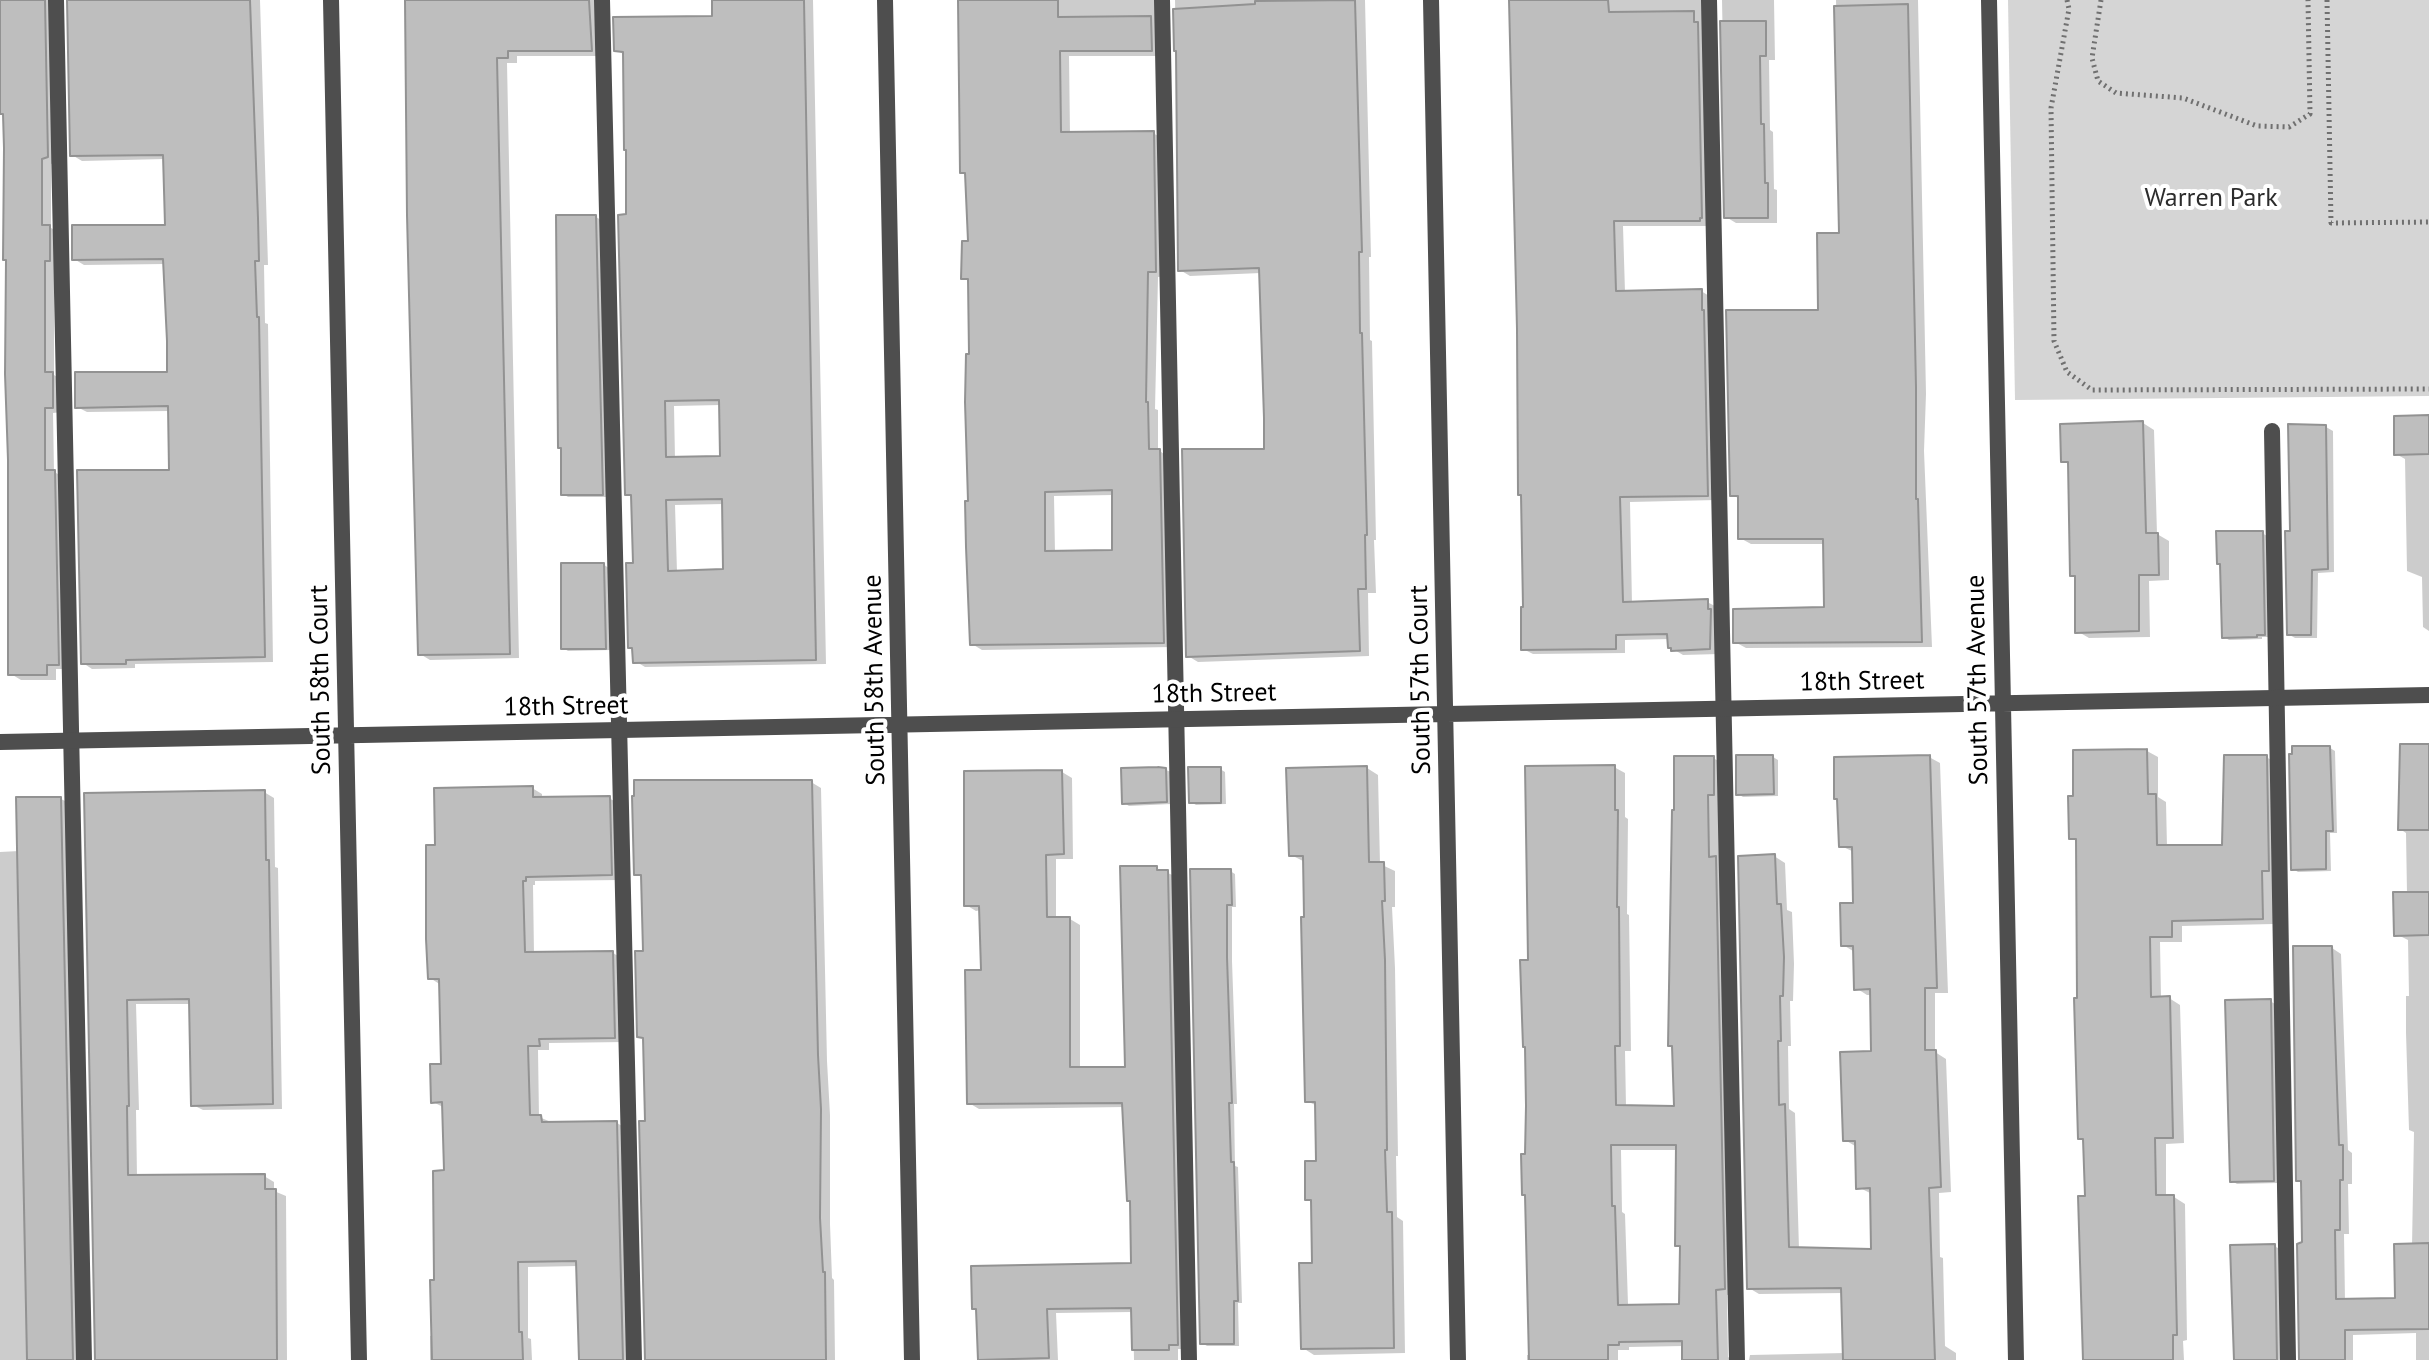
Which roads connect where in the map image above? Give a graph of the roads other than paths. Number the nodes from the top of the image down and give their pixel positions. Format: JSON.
{"nodes":[{"id":1,"x":56,"y":0,"type":"edge"},
{"id":2,"x":331,"y":0,"type":"edge"},
{"id":3,"x":602,"y":0,"type":"edge"},
{"id":4,"x":885,"y":0,"type":"edge"},
{"id":5,"x":1162,"y":0,"type":"edge"},
{"id":6,"x":1431,"y":0,"type":"edge"},
{"id":7,"x":1709,"y":0,"type":"edge"},
{"id":8,"x":1989,"y":0,"type":"edge"},
{"id":9,"x":2272,"y":431,"type":"dead end"},
{"id":10,"x":2429,"y":695,"type":"edge"},
{"id":11,"x":2277,"y":697,"type":"junction"},
{"id":12,"x":2003,"y":703,"type":"junction"},
{"id":13,"x":1723,"y":708,"type":"junction"},
{"id":14,"x":1445,"y":714,"type":"junction"},
{"id":15,"x":1176,"y":719,"type":"junction"},
{"id":16,"x":900,"y":725,"type":"junction"},
{"id":17,"x":619,"y":730,"type":"junction"},
{"id":18,"x":346,"y":735,"type":"junction"},
{"id":19,"x":71,"y":740,"type":"junction"},
{"id":20,"x":0,"y":742,"type":"edge"},
{"id":21,"x":84,"y":1360,"type":"edge"},
{"id":22,"x":359,"y":1360,"type":"edge"},
{"id":23,"x":634,"y":1360,"type":"edge"},
{"id":24,"x":912,"y":1360,"type":"edge"},
{"id":25,"x":1189,"y":1360,"type":"edge"},
{"id":26,"x":1458,"y":1360,"type":"edge"},
{"id":27,"x":1737,"y":1360,"type":"edge"},
{"id":28,"x":2016,"y":1360,"type":"edge"},
{"id":29,"x":2288,"y":1360,"type":"edge"}],
"edges":[{"from":1,"to":19,"type":"street"},
{"from":2,"to":18,"type":"street","name":"South 58th Court"},
{"from":3,"to":17,"type":"street"},
{"from":4,"to":16,"type":"street","name":"South 58th Avenue"},
{"from":5,"to":15,"type":"street"},
{"from":6,"to":14,"type":"street","name":"South 57th Court"},
{"from":7,"to":13,"type":"street"},
{"from":8,"to":12,"type":"street","name":"South 57th Avenue"},
{"from":9,"to":11,"type":"street"},
{"from":10,"to":11,"type":"street","name":"18th Street"},
{"from":11,"to":12,"type":"street","name":"18th Street"},
{"from":11,"to":29,"type":"street"},
{"from":12,"to":13,"type":"street","name":"18th Street"},
{"from":12,"to":28,"type":"street","name":"South 57th Avenue"},
{"from":13,"to":14,"type":"street","name":"18th Street"},
{"from":13,"to":27,"type":"street"},
{"from":14,"to":15,"type":"street","name":"18th Street"},
{"from":14,"to":26,"type":"street","name":"South 57th Court"},
{"from":15,"to":16,"type":"street","name":"18th Street"},
{"from":15,"to":25,"type":"street"},
{"from":16,"to":17,"type":"street","name":"18th Street"},
{"from":16,"to":24,"type":"street","name":"South 58th Avenue"},
{"from":17,"to":18,"type":"street","name":"18th Street"},
{"from":17,"to":23,"type":"street"},
{"from":18,"to":19,"type":"street","name":"18th Street"},
{"from":18,"to":22,"type":"street","name":"South 58th Court"},
{"from":19,"to":20,"type":"street","name":"18th Street"},
{"from":19,"to":21,"type":"street"}]}
